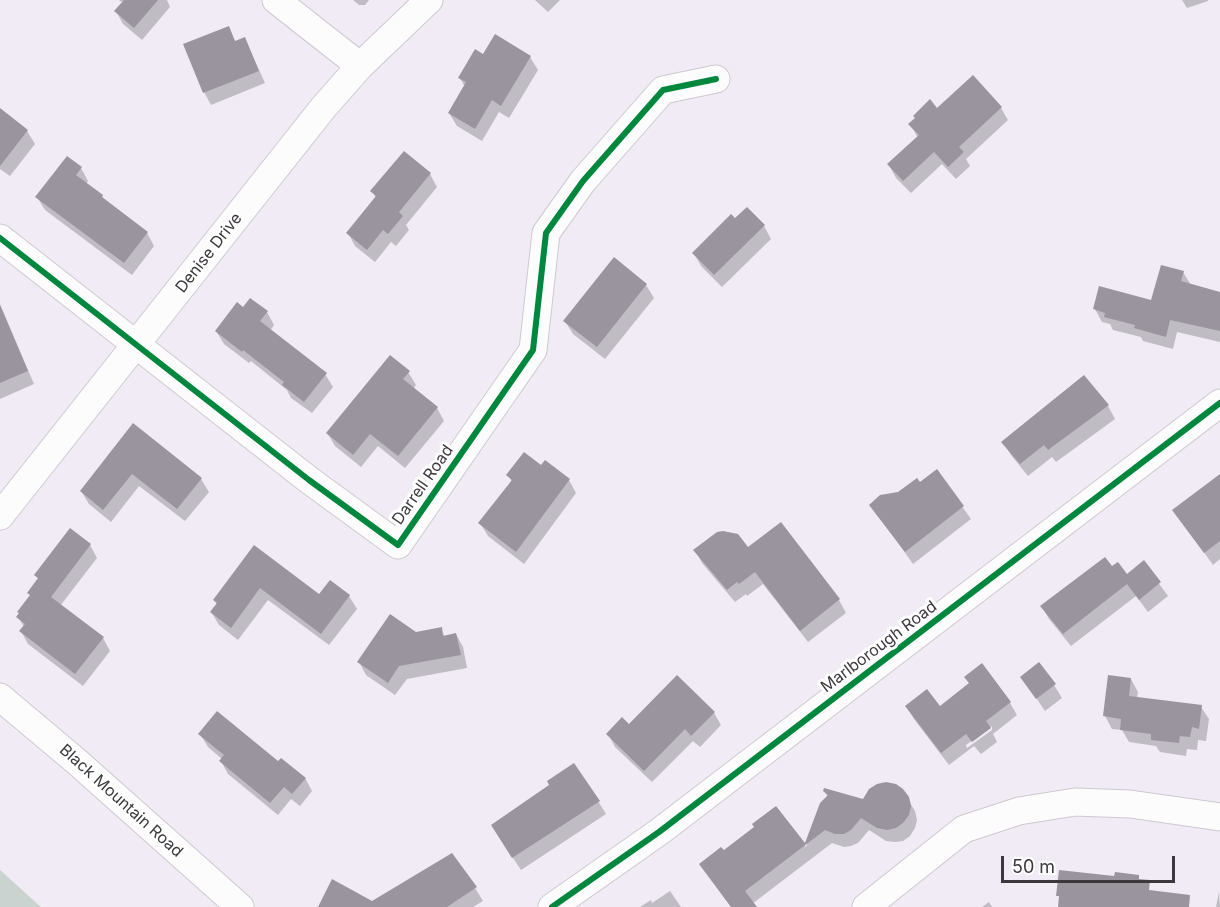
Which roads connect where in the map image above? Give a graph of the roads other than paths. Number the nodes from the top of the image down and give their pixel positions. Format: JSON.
{"nodes":[{"id":1,"x":276,"y":0,"type":"edge"},
{"id":2,"x":429,"y":0,"type":"edge"},
{"id":3,"x":360,"y":66,"type":"junction"},
{"id":4,"x":716,"y":80,"type":"dead end"},
{"id":5,"x":0,"y":238,"type":"edge"},
{"id":6,"x":136,"y":346,"type":"junction"},
{"id":7,"x":1220,"y":403,"type":"edge"},
{"id":8,"x":0,"y":516,"type":"edge"},
{"id":9,"x":0,"y":697,"type":"edge"},
{"id":10,"x":1220,"y":817,"type":"edge"},
{"id":11,"x":240,"y":907,"type":"edge"},
{"id":12,"x":552,"y":907,"type":"edge"},
{"id":13,"x":866,"y":907,"type":"edge"}],
"edges":[{"from":1,"to":3,"type":"street"},
{"from":2,"to":3,"type":"street","name":"Denise Drive"},
{"from":3,"to":6,"type":"street","name":"Denise Drive"},
{"from":4,"to":6,"type":"street","name":"Darrell Road"},
{"from":5,"to":6,"type":"street","name":"Darrell Road"},
{"from":6,"to":8,"type":"street","name":"Denise Drive"},
{"from":7,"to":12,"type":"street","name":"Marlborough Road"},
{"from":9,"to":11,"type":"street","name":"Black Mountain Road"},
{"from":10,"to":13,"type":"street"}]}
